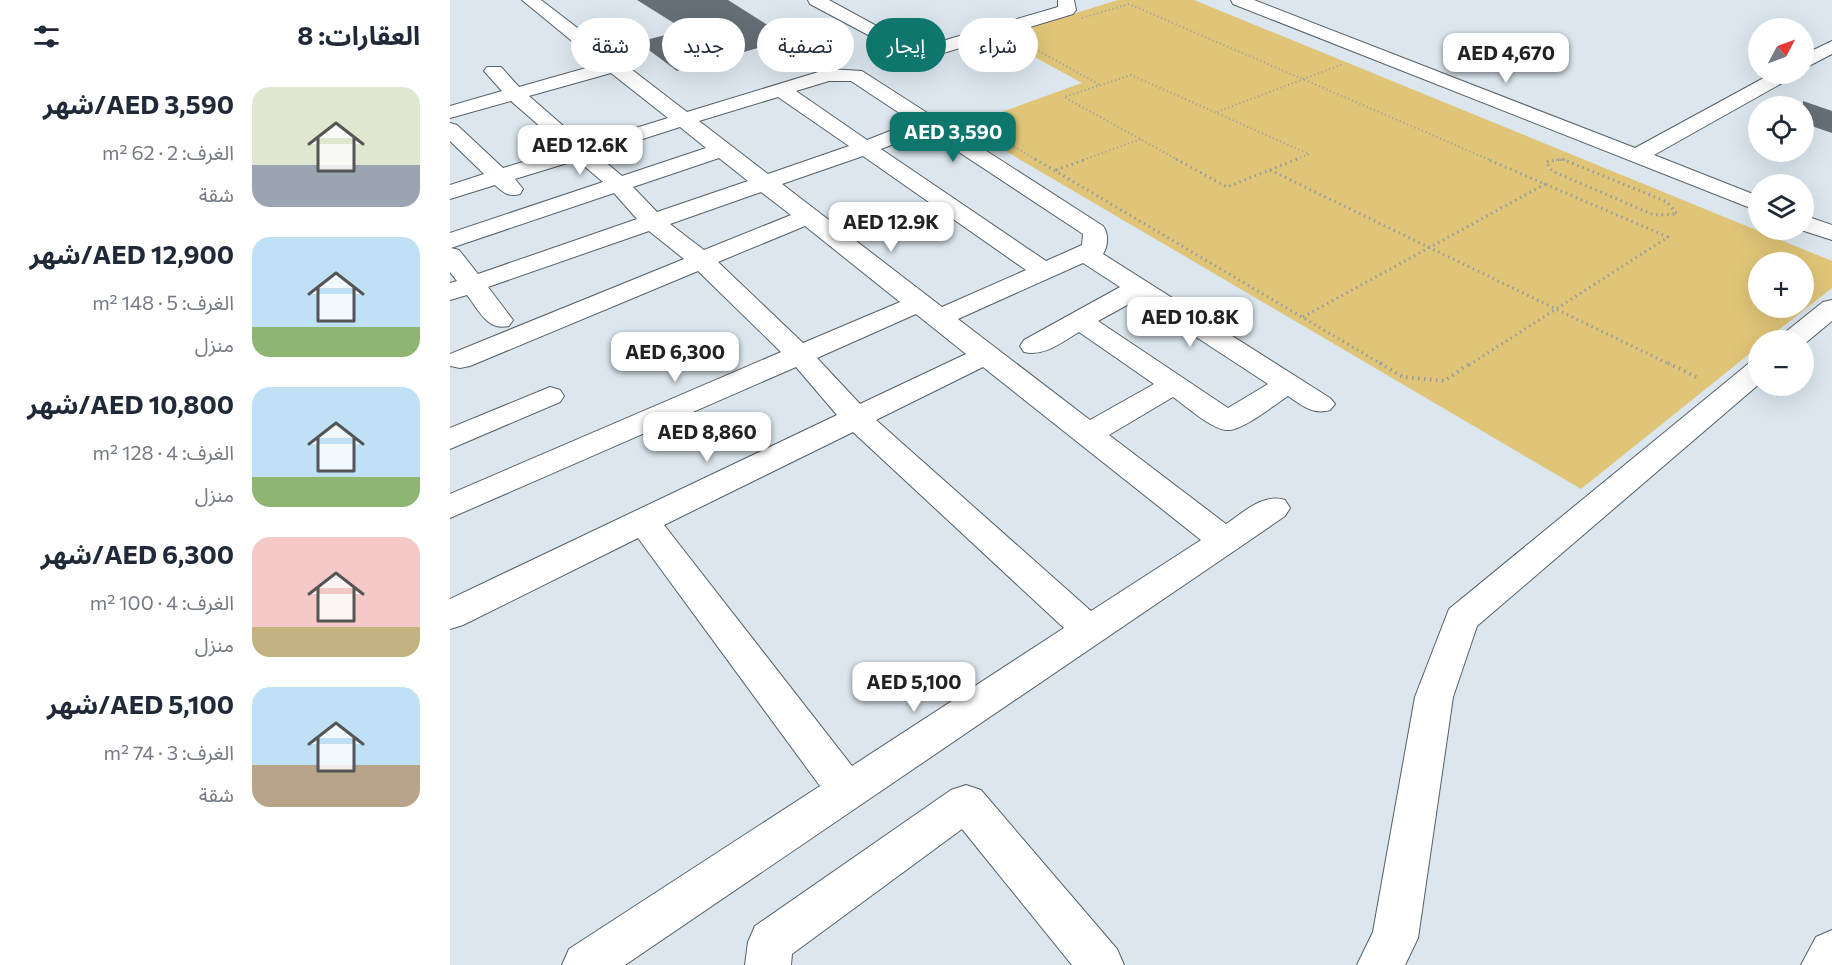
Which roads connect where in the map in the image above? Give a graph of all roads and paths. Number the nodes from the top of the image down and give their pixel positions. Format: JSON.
{"nodes":[{"id":1,"x":530,"y":0,"type":"edge"},
{"id":2,"x":816,"y":0,"type":"edge"},
{"id":3,"x":1066,"y":0,"type":"edge"},
{"id":4,"x":1239,"y":0,"type":"edge"},
{"id":5,"x":1072,"y":21,"type":"dead end"},
{"id":6,"x":571,"y":32,"type":"edge"},
{"id":7,"x":1832,"y":46,"type":"edge"},
{"id":8,"x":1038,"y":51,"type":"edge"},
{"id":9,"x":1814,"y":57,"type":"edge"},
{"id":10,"x":1343,"y":64,"type":"dead end"},
{"id":11,"x":494,"y":71,"type":"dead end"},
{"id":12,"x":594,"y":72,"type":"edge"},
{"id":13,"x":623,"y":72,"type":"edge"},
{"id":14,"x":1302,"y":80,"type":"junction"},
{"id":15,"x":1766,"y":84,"type":"edge"},
{"id":16,"x":1100,"y":85,"type":"junction"},
{"id":17,"x":780,"y":89,"type":"junction"},
{"id":18,"x":515,"y":94,"type":"junction"},
{"id":19,"x":450,"y":112,"type":"edge"},
{"id":20,"x":1216,"y":113,"type":"junction"},
{"id":21,"x":683,"y":120,"type":"junction"},
{"id":22,"x":928,"y":123,"type":"junction"},
{"id":23,"x":976,"y":124,"type":"dead end"},
{"id":24,"x":450,"y":129,"type":"edge"},
{"id":25,"x":1141,"y":139,"type":"junction"},
{"id":26,"x":865,"y":148,"type":"junction"},
{"id":27,"x":722,"y":150,"type":"junction"},
{"id":28,"x":582,"y":151,"type":"junction"},
{"id":29,"x":1637,"y":156,"type":"junction"},
{"id":30,"x":1270,"y":170,"type":"junction"},
{"id":31,"x":1055,"y":171,"type":"junction"},
{"id":32,"x":499,"y":177,"type":"junction"},
{"id":33,"x":763,"y":182,"type":"junction"},
{"id":34,"x":1545,"y":184,"type":"junction"},
{"id":35,"x":619,"y":185,"type":"junction"},
{"id":36,"x":450,"y":192,"type":"edge"},
{"id":37,"x":1748,"y":200,"type":"edge"},
{"id":38,"x":1667,"y":202,"type":"joint"},
{"id":39,"x":538,"y":212,"type":"junction"},
{"id":40,"x":808,"y":216,"type":"junction"},
{"id":41,"x":652,"y":221,"type":"junction"},
{"id":42,"x":1814,"y":226,"type":"edge"},
{"id":43,"x":1832,"y":233,"type":"edge"},
{"id":44,"x":450,"y":242,"type":"edge"},
{"id":45,"x":1429,"y":247,"type":"junction"},
{"id":46,"x":1084,"y":253,"type":"junction"},
{"id":47,"x":450,"y":255,"type":"edge"},
{"id":48,"x":702,"y":261,"type":"junction"},
{"id":49,"x":1044,"y":271,"type":"junction"},
{"id":50,"x":461,"y":288,"type":"edge"},
{"id":51,"x":1138,"y":288,"type":"junction"},
{"id":52,"x":1832,"y":308,"type":"edge"},
{"id":53,"x":1555,"y":309,"type":"junction"},
{"id":54,"x":929,"y":311,"type":"junction"},
{"id":55,"x":1303,"y":317,"type":"junction"},
{"id":56,"x":500,"y":320,"type":"dead end"},
{"id":57,"x":1080,"y":321,"type":"junction"},
{"id":58,"x":1805,"y":330,"type":"edge"},
{"id":59,"x":1034,"y":346,"type":"dead end"},
{"id":60,"x":800,"y":354,"type":"junction"},
{"id":61,"x":986,"y":355,"type":"junction"},
{"id":62,"x":460,"y":360,"type":"dead end"},
{"id":63,"x":1698,"y":378,"type":"dead end"},
{"id":64,"x":1748,"y":378,"type":"edge"},
{"id":65,"x":1288,"y":384,"type":"junction"},
{"id":66,"x":1173,"y":385,"type":"junction"},
{"id":67,"x":550,"y":396,"type":"dead end"},
{"id":68,"x":1320,"y":404,"type":"dead end"},
{"id":69,"x":856,"y":418,"type":"junction"},
{"id":70,"x":1088,"y":434,"type":"junction"},
{"id":71,"x":450,"y":439,"type":"edge"},
{"id":72,"x":450,"y":507,"type":"edge"},
{"id":73,"x":1274,"y":508,"type":"dead end"},
{"id":74,"x":643,"y":521,"type":"junction"},
{"id":75,"x":1225,"y":541,"type":"junction"},
{"id":76,"x":450,"y":615,"type":"edge"},
{"id":77,"x":1090,"y":631,"type":"junction"},
{"id":78,"x":847,"y":791,"type":"junction"},
{"id":79,"x":1832,"y":954,"type":"edge"},
{"id":80,"x":1088,"y":960,"type":"edge"},
{"id":81,"x":585,"y":965,"type":"edge"},
{"id":82,"x":768,"y":965,"type":"edge"},
{"id":83,"x":1380,"y":965,"type":"edge"},
{"id":84,"x":1824,"y":965,"type":"edge"}],
"edges":[{"from":1,"to":6,"type":"street"},
{"from":2,"to":3,"type":"street"},
{"from":4,"to":29,"type":"street"},
{"from":5,"to":14,"type":"path"},
{"from":7,"to":9,"type":"street"},
{"from":8,"to":16,"type":"path"},
{"from":10,"to":14,"type":"path"},
{"from":11,"to":18,"type":"street"},
{"from":12,"to":18,"type":"street"},
{"from":13,"to":21,"type":"street"},
{"from":14,"to":20,"type":"path"},
{"from":14,"to":34,"type":"path"},
{"from":15,"to":29,"type":"street"},
{"from":16,"to":20,"type":"path"},
{"from":16,"to":25,"type":"path"},
{"from":17,"to":21,"type":"street"},
{"from":17,"to":22,"type":"street"},
{"from":17,"to":26,"type":"street"},
{"from":18,"to":19,"type":"street"},
{"from":18,"to":28,"type":"street"},
{"from":20,"to":30,"type":"path"},
{"from":21,"to":27,"type":"street"},
{"from":21,"to":28,"type":"street"},
{"from":22,"to":26,"type":"street"},
{"from":22,"to":46,"type":"street"},
{"from":23,"to":31,"type":"path"},
{"from":24,"to":32,"type":"street"},
{"from":25,"to":30,"type":"path"},
{"from":25,"to":31,"type":"path"},
{"from":26,"to":33,"type":"street"},
{"from":26,"to":49,"type":"street"},
{"from":27,"to":33,"type":"street"},
{"from":27,"to":35,"type":"street"},
{"from":28,"to":32,"type":"street"},
{"from":28,"to":35,"type":"street"},
{"from":29,"to":37,"type":"street"},
{"from":30,"to":45,"type":"path"},
{"from":31,"to":55,"type":"path"},
{"from":32,"to":36,"type":"street"},
{"from":32,"to":39,"type":"street"},
{"from":33,"to":40,"type":"street"},
{"from":33,"to":41,"type":"street"},
{"from":34,"to":45,"type":"path"},
{"from":34,"to":53,"type":"path"},
{"from":35,"to":39,"type":"street"},
{"from":35,"to":41,"type":"street"},
{"from":38,"to":38,"type":"path"},
{"from":39,"to":44,"type":"street"},
{"from":40,"to":48,"type":"street"},
{"from":40,"to":54,"type":"street"},
{"from":41,"to":48,"type":"street"},
{"from":41,"to":50,"type":"street"},
{"from":42,"to":43,"type":"street"},
{"from":45,"to":53,"type":"path"},
{"from":45,"to":55,"type":"path"},
{"from":46,"to":49,"type":"street"},
{"from":46,"to":51,"type":"street"},
{"from":47,"to":50,"type":"street"},
{"from":48,"to":60,"type":"street"},
{"from":48,"to":62,"type":"street"},
{"from":49,"to":54,"type":"street"},
{"from":50,"to":56,"type":"street"},
{"from":51,"to":57,"type":"street"},
{"from":51,"to":65,"type":"street"},
{"from":52,"to":58,"type":"street"},
{"from":53,"to":55,"type":"path"},
{"from":53,"to":63,"type":"path"},
{"from":54,"to":60,"type":"street"},
{"from":54,"to":61,"type":"street"},
{"from":57,"to":59,"type":"street"},
{"from":57,"to":66,"type":"street"},
{"from":60,"to":69,"type":"street"},
{"from":60,"to":72,"type":"street"},
{"from":61,"to":69,"type":"street"},
{"from":61,"to":70,"type":"street"},
{"from":64,"to":83,"type":"street"},
{"from":65,"to":66,"type":"street"},
{"from":65,"to":68,"type":"street"},
{"from":66,"to":70,"type":"street"},
{"from":67,"to":71,"type":"street"},
{"from":69,"to":74,"type":"street"},
{"from":69,"to":77,"type":"street"},
{"from":70,"to":75,"type":"street"},
{"from":73,"to":75,"type":"street"},
{"from":74,"to":76,"type":"street"},
{"from":74,"to":78,"type":"street"},
{"from":75,"to":77,"type":"street"},
{"from":77,"to":78,"type":"street"},
{"from":78,"to":81,"type":"street"},
{"from":79,"to":84,"type":"street"},
{"from":80,"to":82,"type":"street"}]}
